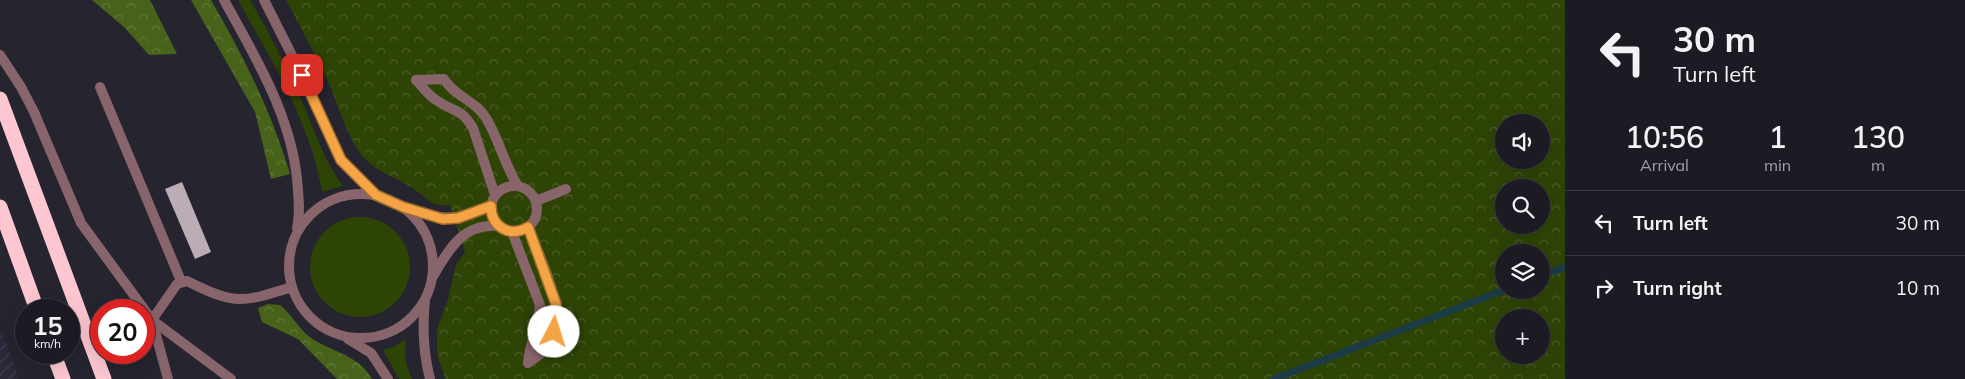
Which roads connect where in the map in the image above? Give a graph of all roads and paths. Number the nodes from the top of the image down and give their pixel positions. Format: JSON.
{"nodes":[{"id":1,"x":224,"y":0,"type":"edge"},
{"id":2,"x":264,"y":0,"type":"edge"},
{"id":3,"x":0,"y":55,"type":"edge"},
{"id":4,"x":100,"y":87,"type":"dead end"},
{"id":5,"x":0,"y":99,"type":"edge"},
{"id":6,"x":518,"y":186,"type":"junction"},
{"id":7,"x":566,"y":189,"type":"dead end"},
{"id":8,"x":376,"y":195,"type":"junction"},
{"id":9,"x":495,"y":195,"type":"junction"},
{"id":10,"x":536,"y":201,"type":"junction"},
{"id":11,"x":491,"y":206,"type":"junction"},
{"id":12,"x":0,"y":207,"type":"edge"},
{"id":13,"x":403,"y":207,"type":"junction"},
{"id":14,"x":498,"y":226,"type":"junction"},
{"id":15,"x":528,"y":227,"type":"junction"},
{"id":16,"x":512,"y":232,"type":"junction"},
{"id":17,"x":295,"y":236,"type":"junction"},
{"id":18,"x":432,"y":278,"type":"junction"},
{"id":19,"x":181,"y":281,"type":"junction"},
{"id":20,"x":292,"y":287,"type":"junction"},
{"id":21,"x":34,"y":299,"type":"edge"},
{"id":22,"x":137,"y":299,"type":"edge"},
{"id":23,"x":425,"y":299,"type":"junction"},
{"id":24,"x":155,"y":316,"type":"edge"},
{"id":25,"x":155,"y":322,"type":"edge"},
{"id":26,"x":155,"y":331,"type":"edge"},
{"id":27,"x":343,"y":336,"type":"junction"},
{"id":28,"x":57,"y":364,"type":"edge"},
{"id":29,"x":63,"y":379,"type":"edge"},
{"id":30,"x":104,"y":379,"type":"edge"},
{"id":31,"x":168,"y":379,"type":"edge"},
{"id":32,"x":231,"y":379,"type":"edge"},
{"id":33,"x":388,"y":379,"type":"edge"},
{"id":34,"x":430,"y":379,"type":"edge"}],
"edges":[{"from":1,"to":17,"type":"street"},
{"from":2,"to":8,"type":"street"},
{"from":3,"to":22,"type":"street"},
{"from":4,"to":19,"type":"street"},
{"from":5,"to":30,"type":"highway"},
{"from":6,"to":9,"type":"street"},
{"from":6,"to":9,"type":"street"},
{"from":6,"to":10,"type":"street"},
{"from":7,"to":10,"type":"street"},
{"from":8,"to":13,"type":"street"},
{"from":8,"to":17,"type":"street"},
{"from":9,"to":11,"type":"street"},
{"from":10,"to":15,"type":"street"},
{"from":11,"to":13,"type":"street"},
{"from":11,"to":14,"type":"street"},
{"from":12,"to":21,"type":"highway"},
{"from":13,"to":18,"type":"street"},
{"from":14,"to":16,"type":"street"},
{"from":14,"to":18,"type":"street"},
{"from":15,"to":16,"type":"street"},
{"from":15,"to":16,"type":"street"},
{"from":17,"to":20,"type":"street"},
{"from":18,"to":23,"type":"street"},
{"from":19,"to":20,"type":"street"},
{"from":19,"to":24,"type":"street"},
{"from":20,"to":27,"type":"street"},
{"from":23,"to":27,"type":"street"},
{"from":23,"to":34,"type":"street"},
{"from":25,"to":32,"type":"street"},
{"from":26,"to":31,"type":"street"},
{"from":27,"to":33,"type":"street"},
{"from":28,"to":29,"type":"highway"}]}
